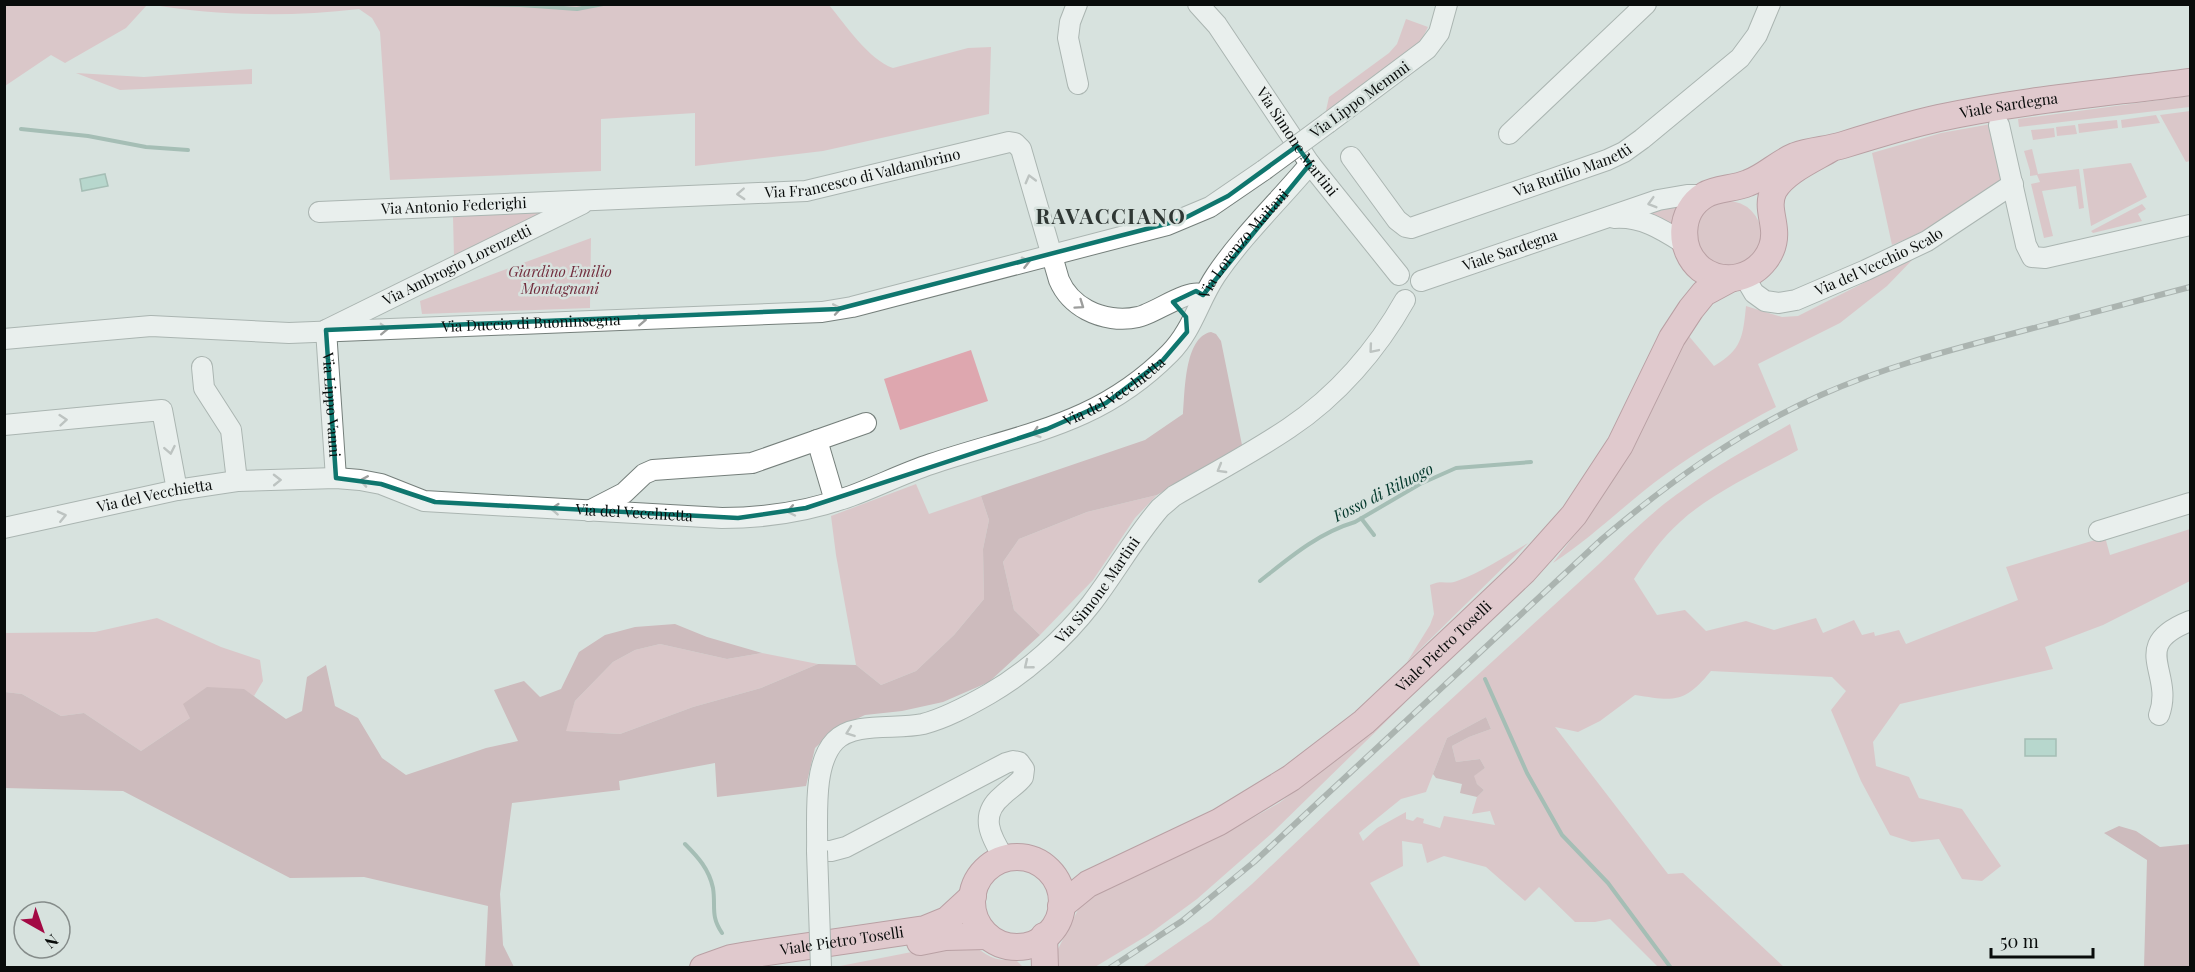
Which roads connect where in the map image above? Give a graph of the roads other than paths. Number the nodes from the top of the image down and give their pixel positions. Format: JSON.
{"nodes":[{"id":1,"x":1077,"y":4,"type":"edge"},
{"id":2,"x":1198,"y":4,"type":"edge"},
{"id":3,"x":1448,"y":4,"type":"edge"},
{"id":4,"x":1646,"y":4,"type":"edge"},
{"id":5,"x":1770,"y":4,"type":"edge"},
{"id":6,"x":2190,"y":82,"type":"edge"},
{"id":7,"x":1078,"y":84,"type":"dead end"},
{"id":8,"x":1999,"y":125,"type":"dead end"},
{"id":9,"x":1509,"y":134,"type":"dead end"},
{"id":10,"x":1832,"y":148,"type":"junction"},
{"id":11,"x":1352,"y":157,"type":"dead end"},
{"id":12,"x":1310,"y":164,"type":"junction"},
{"id":13,"x":2013,"y":184,"type":"junction"},
{"id":14,"x":1717,"y":192,"type":"junction"},
{"id":15,"x":588,"y":201,"type":"junction"},
{"id":16,"x":319,"y":212,"type":"dead end"},
{"id":17,"x":1771,"y":216,"type":"junction"},
{"id":18,"x":1600,"y":219,"type":"junction"},
{"id":19,"x":2190,"y":225,"type":"edge"},
{"id":20,"x":1687,"y":249,"type":"junction"},
{"id":21,"x":1052,"y":256,"type":"junction"},
{"id":22,"x":1399,"y":276,"type":"junction"},
{"id":23,"x":1737,"y":277,"type":"junction"},
{"id":24,"x":1421,"y":281,"type":"junction"},
{"id":25,"x":1203,"y":295,"type":"junction"},
{"id":26,"x":1405,"y":300,"type":"junction"},
{"id":27,"x":1168,"y":304,"type":"junction"},
{"id":28,"x":326,"y":330,"type":"junction"},
{"id":29,"x":1187,"y":332,"type":"junction"},
{"id":30,"x":1672,"y":338,"type":"junction"},
{"id":31,"x":4,"y":339,"type":"edge"},
{"id":32,"x":202,"y":367,"type":"dead end"},
{"id":33,"x":866,"y":423,"type":"dead end"},
{"id":34,"x":4,"y":425,"type":"edge"},
{"id":35,"x":817,"y":440,"type":"junction"},
{"id":36,"x":336,"y":478,"type":"junction"},
{"id":37,"x":237,"y":481,"type":"junction"},
{"id":38,"x":177,"y":490,"type":"junction"},
{"id":39,"x":835,"y":501,"type":"junction"},
{"id":40,"x":2190,"y":503,"type":"edge"},
{"id":41,"x":587,"y":511,"type":"junction"},
{"id":42,"x":4,"y":528,"type":"edge"},
{"id":43,"x":2099,"y":531,"type":"dead end"},
{"id":44,"x":2190,"y":621,"type":"edge"},
{"id":45,"x":2160,"y":715,"type":"dead end"},
{"id":46,"x":817,"y":851,"type":"junction"},
{"id":47,"x":1004,"y":858,"type":"junction"},
{"id":48,"x":1128,"y":866,"type":"junction"},
{"id":49,"x":1049,"y":870,"type":"junction"},
{"id":50,"x":973,"y":896,"type":"junction"},
{"id":51,"x":1061,"y":906,"type":"junction"},
{"id":52,"x":987,"y":936,"type":"junction"},
{"id":53,"x":1044,"y":936,"type":"junction"},
{"id":54,"x":1018,"y":947,"type":"junction"},
{"id":55,"x":703,"y":968,"type":"edge"},
{"id":56,"x":738,"y":968,"type":"edge"},
{"id":57,"x":821,"y":968,"type":"edge"},
{"id":58,"x":1039,"y":968,"type":"edge"},
{"id":59,"x":1045,"y":968,"type":"edge"}],
"edges":[{"from":1,"to":7,"type":"street"},
{"from":2,"to":12,"type":"street","name":"Via Simone Martini"},
{"from":3,"to":21,"type":"street","name":"Via Lippo Memmi","bridge":true},
{"from":4,"to":9,"type":"street"},
{"from":5,"to":11,"type":"street","name":"Via Rutilio Manetti"},
{"from":6,"to":10,"type":"main road","name":"Viale Sardegna"},
{"from":8,"to":13,"type":"street"},
{"from":10,"to":14,"type":"main road","name":"Viale Sardegna"},
{"from":10,"to":17,"type":"main road","name":"Viale Sardegna"},
{"from":12,"to":22,"type":"street","name":"Via Simone Martini"},
{"from":12,"to":25,"type":"street","name":"Via Lorenzo Maitani"},
{"from":13,"to":19,"type":"street"},
{"from":13,"to":23,"type":"street","name":"Via del Vecchio Scalo"},
{"from":14,"to":17,"type":"main road","name":"Viale Sardegna"},
{"from":14,"to":18,"type":"street","name":"Viale Sardegna","one_way":true},
{"from":14,"to":20,"type":"main road","name":"Viale Sardegna"},
{"from":15,"to":16,"type":"street","name":"Via Antonio Federighi"},
{"from":21,"to":15,"type":"street","name":"Via Francesco di Valdambrino","one_way":true},
{"from":15,"to":28,"type":"street","name":"Via Ambrogio Lorenzetti"},
{"from":17,"to":23,"type":"main road","name":"Viale Sardegna"},
{"from":18,"to":20,"type":"street","name":"Viale Sardegna"},
{"from":18,"to":24,"type":"street","name":"Viale Sardegna"},
{"from":20,"to":23,"type":"main road","name":"Viale Sardegna"},
{"from":20,"to":30,"type":"main road","name":"Viale Pietro Toselli"},
{"from":21,"to":27,"type":"street","name":"Via Lorenzo Maitani","one_way":true},
{"from":28,"to":21,"type":"street","name":"Via Duccio di Buoninsegna","one_way":true},
{"from":22,"to":24,"type":"street"},
{"from":22,"to":26,"type":"street","name":"Via Simone Martini"},
{"from":23,"to":30,"type":"main road","name":"Viale Pietro Toselli"},
{"from":24,"to":26,"type":"street","name":"Via Simone Martini"},
{"from":25,"to":27,"type":"street","name":"Via Lorenzo Maitani"},
{"from":25,"to":29,"type":"street","name":"Via del Vecchietta"},
{"from":26,"to":46,"type":"street","name":"Via Simone Martini","one_way":true},
{"from":27,"to":29,"type":"street"},
{"from":28,"to":31,"type":"street","name":"Via Duccio di Buoninsegna"},
{"from":28,"to":36,"type":"street","name":"Via Lippo Vanni"},
{"from":29,"to":39,"type":"street","name":"Via del Vecchietta","one_way":true},
{"from":30,"to":48,"type":"main road","name":"Viale Pietro Toselli"},
{"from":32,"to":37,"type":"street"},
{"from":33,"to":35,"type":"street"},
{"from":34,"to":38,"type":"street","one_way":true},
{"from":35,"to":39,"type":"street"},
{"from":35,"to":41,"type":"street"},
{"from":37,"to":36,"type":"street","name":"Via del Vecchietta","one_way":true},
{"from":41,"to":36,"type":"street","name":"Via del Vecchietta","one_way":true},
{"from":37,"to":38,"type":"street","name":"Via del Vecchietta"},
{"from":42,"to":38,"type":"street","name":"Via del Vecchietta","one_way":true},
{"from":39,"to":41,"type":"street","name":"Via del Vecchietta","one_way":true},
{"from":40,"to":43,"type":"street"},
{"from":44,"to":45,"type":"street"},
{"from":46,"to":47,"type":"street"},
{"from":46,"to":57,"type":"street","name":"Via Simone Martini","bridge":true},
{"from":47,"to":49,"type":"main road","name":"Viale Pietro Toselli"},
{"from":47,"to":50,"type":"main road","name":"Viale Pietro Toselli"},
{"from":48,"to":49,"type":"main road","name":"Viale Pietro Toselli"},
{"from":48,"to":51,"type":"main road","name":"Viale Pietro Toselli"},
{"from":49,"to":51,"type":"main road"},
{"from":50,"to":52,"type":"main road"},
{"from":50,"to":55,"type":"main road","name":"Viale Pietro Toselli"},
{"from":51,"to":53,"type":"main road","name":"Viale Pietro Toselli"},
{"from":52,"to":54,"type":"main road","name":"Viale Pietro Toselli"},
{"from":52,"to":56,"type":"main road","name":"Viale Pietro Toselli"},
{"from":53,"to":54,"type":"main road"},
{"from":53,"to":59,"type":"main road"},
{"from":54,"to":58,"type":"main road"}]}
